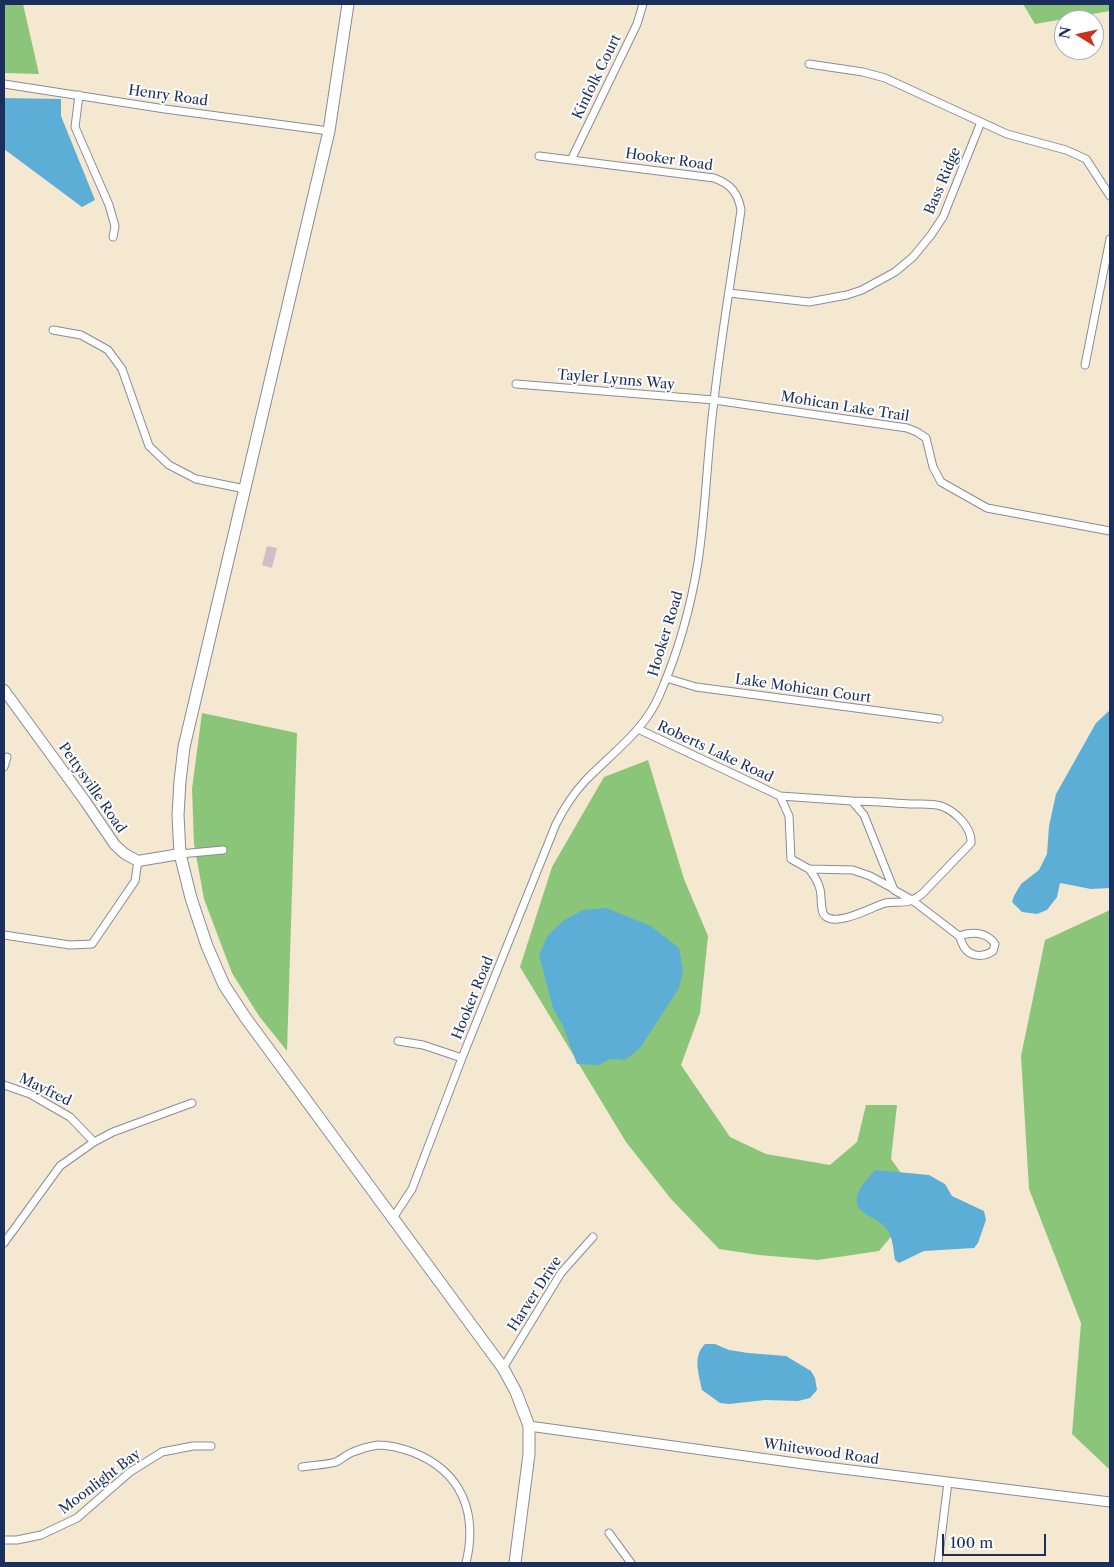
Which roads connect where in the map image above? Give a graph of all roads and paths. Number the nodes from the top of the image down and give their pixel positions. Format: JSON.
{"nodes":[{"id":1,"x":348,"y":4,"type":"edge"},
{"id":2,"x":643,"y":4,"type":"edge"},
{"id":3,"x":809,"y":64,"type":"dead end"},
{"id":4,"x":4,"y":84,"type":"edge"},
{"id":5,"x":79,"y":96,"type":"junction"},
{"id":6,"x":981,"y":122,"type":"junction"},
{"id":7,"x":329,"y":130,"type":"junction"},
{"id":8,"x":539,"y":156,"type":"dead end"},
{"id":9,"x":571,"y":160,"type":"junction"},
{"id":10,"x":1110,"y":196,"type":"edge"},
{"id":11,"x":113,"y":237,"type":"dead end"},
{"id":12,"x":1110,"y":239,"type":"edge"},
{"id":13,"x":729,"y":293,"type":"junction"},
{"id":14,"x":53,"y":330,"type":"dead end"},
{"id":15,"x":1085,"y":365,"type":"dead end"},
{"id":16,"x":516,"y":384,"type":"dead end"},
{"id":17,"x":714,"y":400,"type":"junction"},
{"id":18,"x":245,"y":489,"type":"junction"},
{"id":19,"x":1110,"y":531,"type":"edge"},
{"id":20,"x":666,"y":678,"type":"junction"},
{"id":21,"x":4,"y":690,"type":"edge"},
{"id":22,"x":939,"y":720,"type":"dead end"},
{"id":23,"x":638,"y":729,"type":"junction"},
{"id":24,"x":7,"y":757,"type":"dead end"},
{"id":25,"x":4,"y":767,"type":"edge"},
{"id":26,"x":780,"y":796,"type":"junction"},
{"id":27,"x":852,"y":801,"type":"junction"},
{"id":28,"x":223,"y":850,"type":"dead end"},
{"id":29,"x":180,"y":854,"type":"junction"},
{"id":30,"x":138,"y":860,"type":"junction"},
{"id":31,"x":809,"y":869,"type":"junction"},
{"id":32,"x":894,"y":890,"type":"junction"},
{"id":33,"x":912,"y":900,"type":"junction"},
{"id":34,"x":4,"y":935,"type":"edge"},
{"id":35,"x":959,"y":936,"type":"junction"},
{"id":36,"x":398,"y":1041,"type":"dead end"},
{"id":37,"x":462,"y":1058,"type":"junction"},
{"id":38,"x":4,"y":1085,"type":"edge"},
{"id":39,"x":192,"y":1103,"type":"dead end"},
{"id":40,"x":94,"y":1142,"type":"junction"},
{"id":41,"x":393,"y":1218,"type":"junction"},
{"id":42,"x":593,"y":1237,"type":"dead end"},
{"id":43,"x":4,"y":1242,"type":"edge"},
{"id":44,"x":503,"y":1368,"type":"junction"},
{"id":45,"x":529,"y":1426,"type":"junction"},
{"id":46,"x":211,"y":1446,"type":"dead end"},
{"id":47,"x":302,"y":1467,"type":"dead end"},
{"id":48,"x":948,"y":1482,"type":"junction"},
{"id":49,"x":1110,"y":1502,"type":"edge"},
{"id":50,"x":608,"y":1533,"type":"dead end"},
{"id":51,"x":4,"y":1540,"type":"edge"},
{"id":52,"x":466,"y":1563,"type":"edge"},
{"id":53,"x":515,"y":1563,"type":"edge"},
{"id":54,"x":630,"y":1563,"type":"edge"},
{"id":55,"x":938,"y":1563,"type":"edge"}],
"edges":[{"from":1,"to":7,"type":"main road"},
{"from":2,"to":9,"type":"street","name":"Kinfolk Court"},
{"from":3,"to":6,"type":"street"},
{"from":4,"to":5,"type":"street","name":"Henry Road"},
{"from":5,"to":7,"type":"street","name":"Henry Road"},
{"from":5,"to":11,"type":"street"},
{"from":6,"to":10,"type":"street"},
{"from":6,"to":13,"type":"street","name":"Bass Ridge"},
{"from":7,"to":18,"type":"main road"},
{"from":8,"to":9,"type":"street","name":"Hooker Road"},
{"from":9,"to":13,"type":"street","name":"Hooker Road"},
{"from":12,"to":15,"type":"street"},
{"from":13,"to":17,"type":"street","name":"Hooker Road"},
{"from":14,"to":18,"type":"street"},
{"from":16,"to":17,"type":"street","name":"Tayler Lynns Way"},
{"from":17,"to":19,"type":"street","name":"Mohican Lake Trail"},
{"from":17,"to":20,"type":"street","name":"Hooker Road"},
{"from":18,"to":29,"type":"main road"},
{"from":20,"to":22,"type":"street","name":"Lake Mohican Court"},
{"from":20,"to":23,"type":"street","name":"Hooker Road"},
{"from":21,"to":30,"type":"main road","name":"Pettysville Road"},
{"from":23,"to":26,"type":"street","name":"Roberts Lake Road"},
{"from":23,"to":37,"type":"street","name":"Hooker Road"},
{"from":24,"to":25,"type":"street"},
{"from":26,"to":27,"type":"street","name":"Roberts Lake Road"},
{"from":26,"to":31,"type":"street","name":"Roberts Lake Road"},
{"from":27,"to":32,"type":"street"},
{"from":27,"to":33,"type":"street","name":"Roberts Lake Road"},
{"from":28,"to":29,"type":"street"},
{"from":29,"to":30,"type":"main road"},
{"from":29,"to":41,"type":"main road"},
{"from":30,"to":34,"type":"street"},
{"from":31,"to":32,"type":"street"},
{"from":31,"to":33,"type":"street","name":"Roberts Lake Road"},
{"from":32,"to":33,"type":"street"},
{"from":33,"to":35,"type":"street"},
{"from":35,"to":35,"type":"street"},
{"from":36,"to":37,"type":"street"},
{"from":37,"to":41,"type":"street","name":"Hooker Road"},
{"from":38,"to":40,"type":"street","name":"Mayfred"},
{"from":39,"to":40,"type":"street"},
{"from":40,"to":43,"type":"street"},
{"from":41,"to":44,"type":"main road"},
{"from":42,"to":44,"type":"street","name":"Harver Drive"},
{"from":44,"to":45,"type":"main road"},
{"from":45,"to":48,"type":"street","name":"Whitewood Road"},
{"from":45,"to":53,"type":"main road"},
{"from":46,"to":51,"type":"street","name":"Moonlight Bay"},
{"from":47,"to":52,"type":"street"},
{"from":48,"to":49,"type":"street","name":"Whitewood Road"},
{"from":48,"to":55,"type":"street"},
{"from":50,"to":54,"type":"street"}]}
